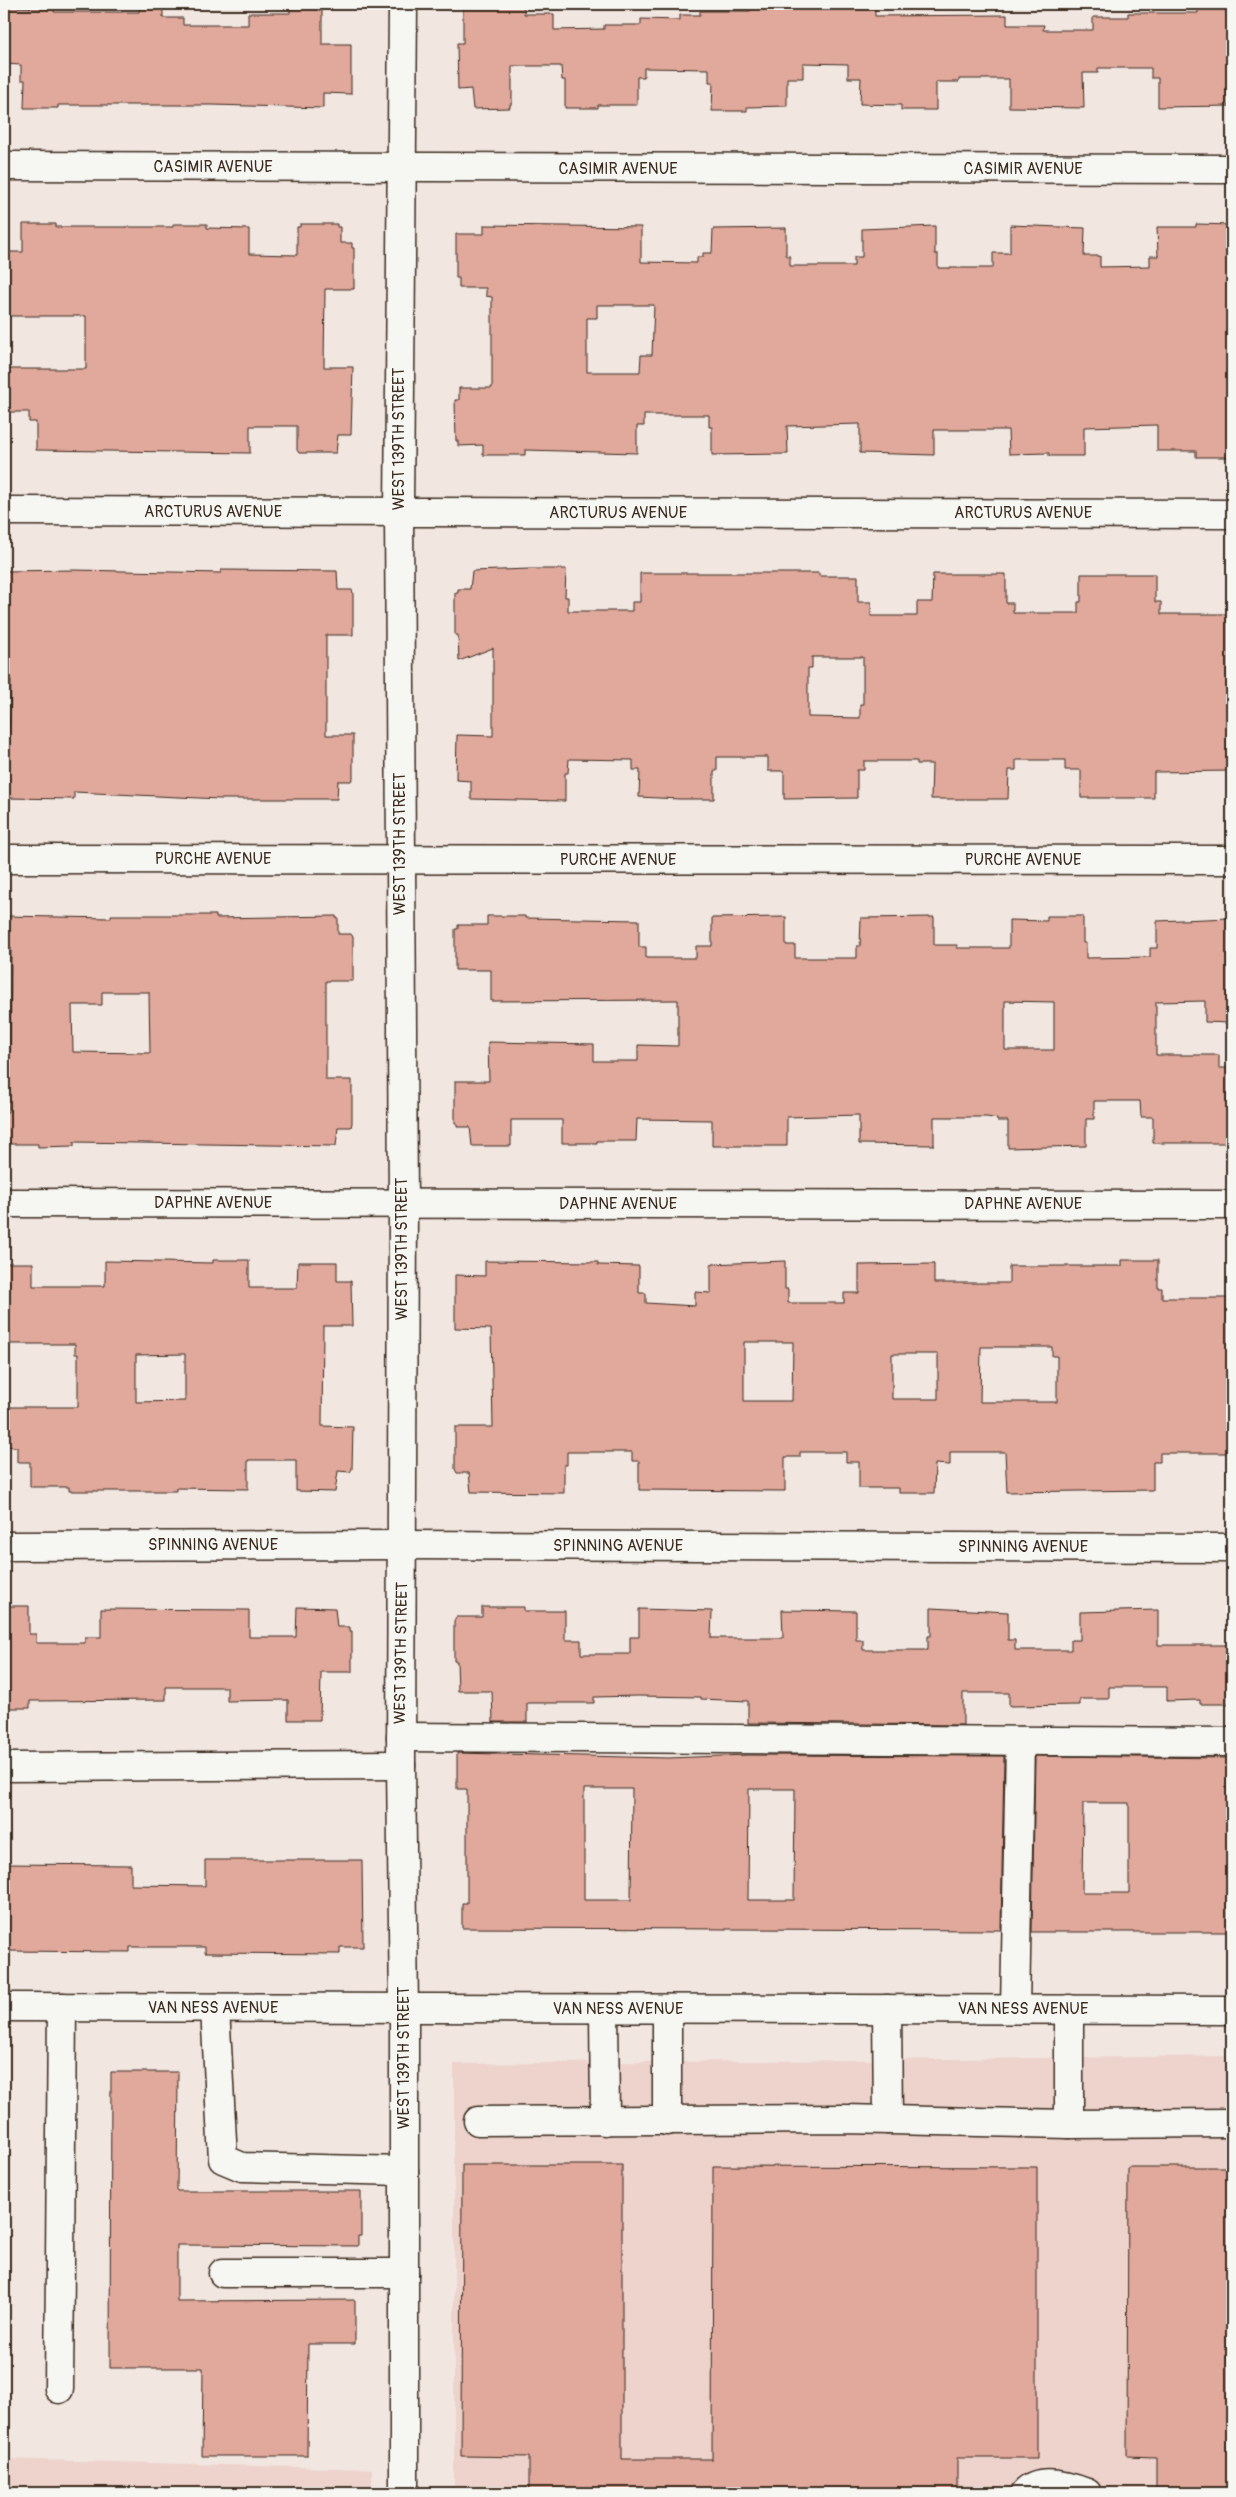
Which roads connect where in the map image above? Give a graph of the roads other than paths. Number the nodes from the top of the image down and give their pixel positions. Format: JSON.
{"nodes":[{"id":1,"x":403,"y":4,"type":"edge"},
{"id":2,"x":4,"y":166,"type":"edge"},
{"id":3,"x":401,"y":168,"type":"junction"},
{"id":4,"x":1232,"y":169,"type":"edge"},
{"id":5,"x":4,"y":511,"type":"edge"},
{"id":6,"x":399,"y":512,"type":"junction"},
{"id":7,"x":1232,"y":514,"type":"edge"},
{"id":8,"x":4,"y":858,"type":"edge"},
{"id":9,"x":400,"y":860,"type":"junction"},
{"id":10,"x":1232,"y":860,"type":"edge"},
{"id":11,"x":4,"y":1203,"type":"edge"},
{"id":12,"x":402,"y":1203,"type":"junction"},
{"id":13,"x":1232,"y":1205,"type":"edge"},
{"id":14,"x":402,"y":1544,"type":"junction"},
{"id":15,"x":4,"y":1546,"type":"edge"},
{"id":16,"x":1232,"y":1548,"type":"edge"},
{"id":17,"x":401,"y":1737,"type":"junction"},
{"id":18,"x":1020,"y":1741,"type":"junction"},
{"id":19,"x":1232,"y":1742,"type":"edge"},
{"id":20,"x":401,"y":1765,"type":"junction"},
{"id":21,"x":4,"y":1767,"type":"edge"},
{"id":22,"x":4,"y":2007,"type":"edge"},
{"id":23,"x":62,"y":2007,"type":"junction"},
{"id":24,"x":215,"y":2008,"type":"junction"},
{"id":25,"x":404,"y":2009,"type":"junction"},
{"id":26,"x":604,"y":2009,"type":"junction"},
{"id":27,"x":667,"y":2009,"type":"junction"},
{"id":28,"x":887,"y":2009,"type":"junction"},
{"id":29,"x":1015,"y":2009,"type":"junction"},
{"id":30,"x":1069,"y":2009,"type":"junction"},
{"id":31,"x":1232,"y":2010,"type":"edge"},
{"id":32,"x":888,"y":2120,"type":"junction"},
{"id":33,"x":478,"y":2121,"type":"dead end"},
{"id":34,"x":605,"y":2121,"type":"junction"},
{"id":35,"x":667,"y":2121,"type":"junction"},
{"id":36,"x":1232,"y":2123,"type":"edge"},
{"id":37,"x":1069,"y":2124,"type":"junction"},
{"id":38,"x":404,"y":2171,"type":"junction"},
{"id":39,"x":223,"y":2274,"type":"dead end"},
{"id":40,"x":404,"y":2274,"type":"junction"},
{"id":41,"x":59,"y":2389,"type":"dead end"},
{"id":42,"x":404,"y":2493,"type":"edge"},
{"id":43,"x":1025,"y":2493,"type":"edge"},
{"id":44,"x":1087,"y":2493,"type":"edge"}],
"edges":[{"from":1,"to":3,"type":"street","name":"WEST 139TH STREET"},
{"from":2,"to":3,"type":"street","name":"CASIMIR AVENUE"},
{"from":3,"to":4,"type":"street","name":"CASIMIR AVENUE"},
{"from":3,"to":6,"type":"street","name":"WEST 139TH STREET"},
{"from":5,"to":6,"type":"street","name":"ARCTURUS AVENUE"},
{"from":6,"to":7,"type":"street","name":"ARCTURUS AVENUE"},
{"from":6,"to":9,"type":"street","name":"WEST 139TH STREET"},
{"from":8,"to":9,"type":"street","name":"PURCHE AVENUE"},
{"from":9,"to":10,"type":"street","name":"PURCHE AVENUE"},
{"from":9,"to":12,"type":"street","name":"WEST 139TH STREET"},
{"from":11,"to":12,"type":"street","name":"DAPHNE AVENUE"},
{"from":12,"to":13,"type":"street","name":"DAPHNE AVENUE"},
{"from":12,"to":14,"type":"street","name":"WEST 139TH STREET"},
{"from":14,"to":15,"type":"street","name":"SPINNING AVENUE"},
{"from":14,"to":16,"type":"street","name":"SPINNING AVENUE"},
{"from":14,"to":17,"type":"street","name":"WEST 139TH STREET"},
{"from":17,"to":18,"type":"street"},
{"from":17,"to":20,"type":"street","name":"WEST 139TH STREET"},
{"from":18,"to":19,"type":"street"},
{"from":18,"to":29,"type":"street"},
{"from":20,"to":21,"type":"street"},
{"from":20,"to":25,"type":"street","name":"WEST 139TH STREET"},
{"from":22,"to":23,"type":"street","name":"VAN NESS AVENUE"},
{"from":23,"to":24,"type":"street","name":"VAN NESS AVENUE"},
{"from":23,"to":41,"type":"street"},
{"from":24,"to":25,"type":"street","name":"VAN NESS AVENUE"},
{"from":24,"to":38,"type":"street"},
{"from":25,"to":26,"type":"street","name":"VAN NESS AVENUE"},
{"from":25,"to":38,"type":"street","name":"WEST 139TH STREET"},
{"from":26,"to":27,"type":"street","name":"VAN NESS AVENUE"},
{"from":26,"to":34,"type":"street"},
{"from":27,"to":28,"type":"street","name":"VAN NESS AVENUE"},
{"from":27,"to":35,"type":"street"},
{"from":28,"to":29,"type":"street","name":"VAN NESS AVENUE"},
{"from":28,"to":32,"type":"street"},
{"from":29,"to":30,"type":"street","name":"VAN NESS AVENUE"},
{"from":30,"to":31,"type":"street","name":"VAN NESS AVENUE"},
{"from":30,"to":37,"type":"street"},
{"from":32,"to":35,"type":"street"},
{"from":32,"to":37,"type":"street"},
{"from":33,"to":34,"type":"street"},
{"from":34,"to":35,"type":"street"},
{"from":36,"to":37,"type":"street"},
{"from":38,"to":40,"type":"street","name":"WEST 139TH STREET"},
{"from":39,"to":40,"type":"street"},
{"from":40,"to":42,"type":"street","name":"WEST 139TH STREET"},
{"from":43,"to":44,"type":"street"}]}
